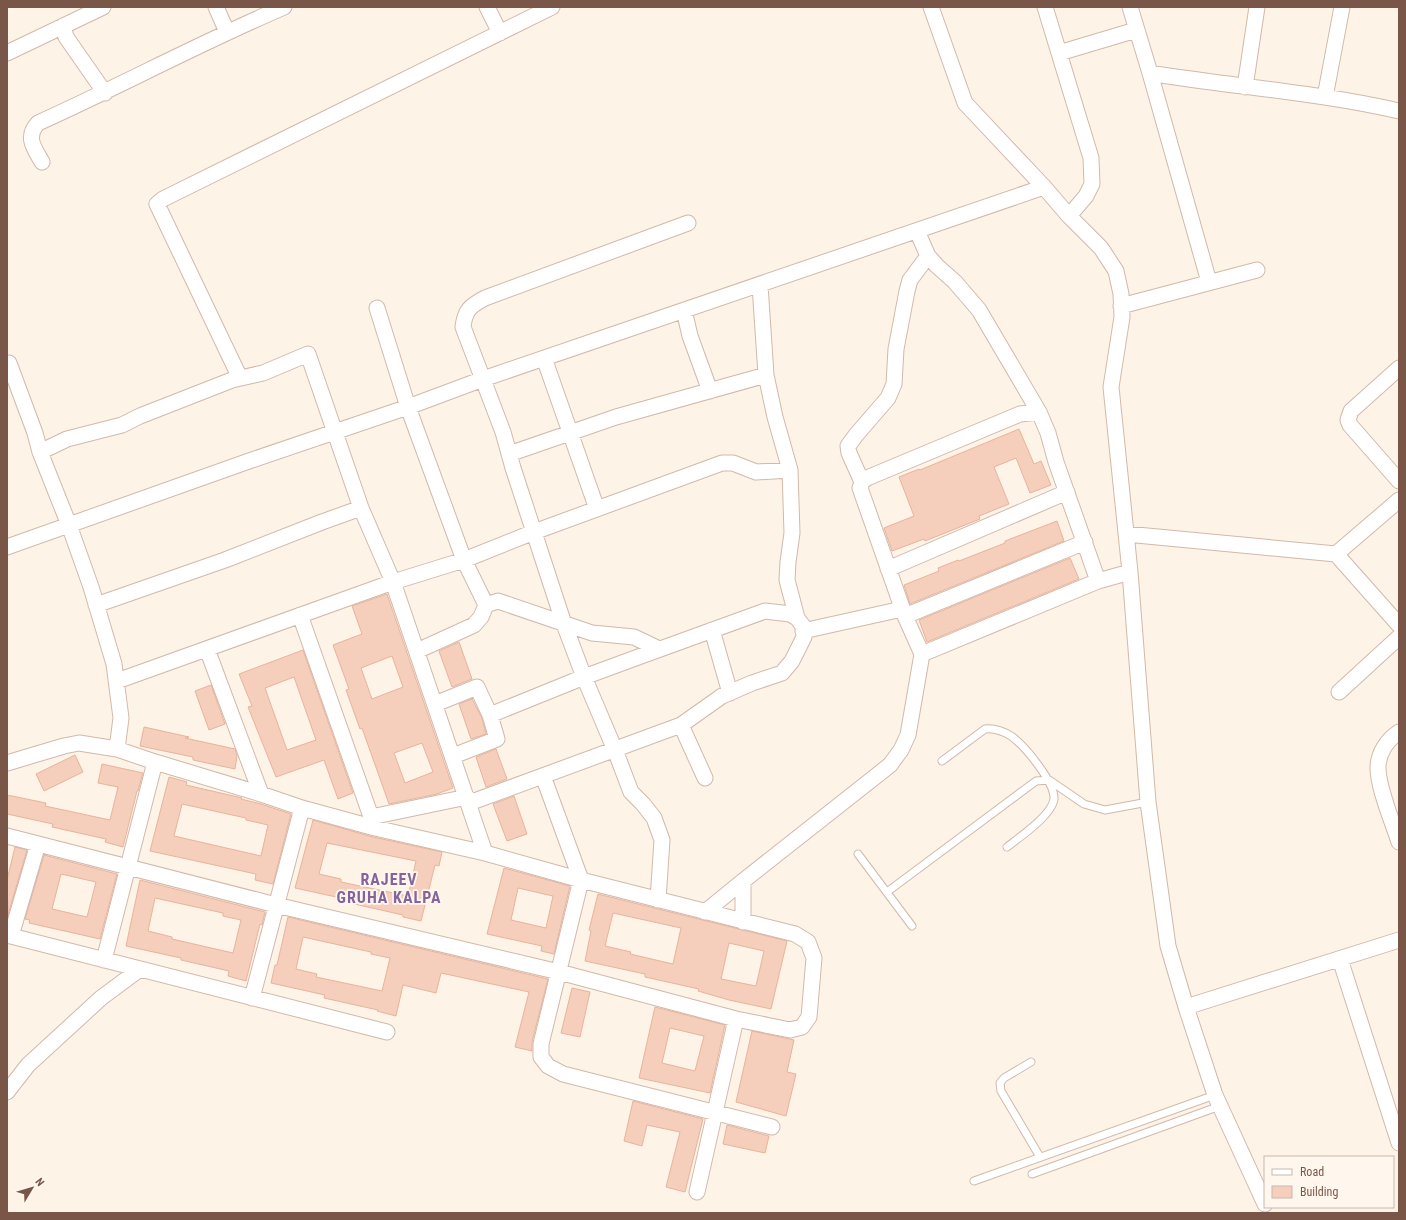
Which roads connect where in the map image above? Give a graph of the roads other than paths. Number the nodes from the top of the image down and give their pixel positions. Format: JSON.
{"nodes":[{"id":1,"x":103,"y":7,"type":"edge"},
{"id":2,"x":216,"y":7,"type":"edge"},
{"id":3,"x":487,"y":7,"type":"edge"},
{"id":4,"x":552,"y":7,"type":"edge"},
{"id":5,"x":931,"y":7,"type":"edge"},
{"id":6,"x":1044,"y":7,"type":"edge"},
{"id":7,"x":1130,"y":7,"type":"edge"},
{"id":8,"x":1257,"y":7,"type":"edge"},
{"id":9,"x":1342,"y":7,"type":"edge"},
{"id":10,"x":276,"y":8,"type":"edge"},
{"id":11,"x":63,"y":26,"type":"junction"},
{"id":12,"x":1136,"y":30,"type":"junction"},
{"id":13,"x":228,"y":32,"type":"junction"},
{"id":14,"x":500,"y":33,"type":"junction"},
{"id":15,"x":7,"y":53,"type":"edge"},
{"id":16,"x":1059,"y":53,"type":"junction"},
{"id":17,"x":1150,"y":74,"type":"junction"},
{"id":18,"x":1245,"y":87,"type":"junction"},
{"id":19,"x":105,"y":93,"type":"junction"},
{"id":20,"x":1325,"y":97,"type":"junction"},
{"id":21,"x":1399,"y":111,"type":"edge"},
{"id":22,"x":42,"y":162,"type":"dead end"},
{"id":23,"x":1044,"y":187,"type":"junction"},
{"id":24,"x":1069,"y":216,"type":"junction"},
{"id":25,"x":688,"y":223,"type":"dead end"},
{"id":26,"x":917,"y":231,"type":"junction"},
{"id":27,"x":928,"y":256,"type":"junction"},
{"id":28,"x":1257,"y":270,"type":"dead end"},
{"id":29,"x":1210,"y":282,"type":"junction"},
{"id":30,"x":760,"y":284,"type":"junction"},
{"id":31,"x":1121,"y":306,"type":"junction"},
{"id":32,"x":377,"y":308,"type":"dead end"},
{"id":33,"x":684,"y":310,"type":"junction"},
{"id":34,"x":544,"y":358,"type":"junction"},
{"id":35,"x":10,"y":363,"type":"dead end"},
{"id":36,"x":1399,"y":368,"type":"edge"},
{"id":37,"x":766,"y":375,"type":"junction"},
{"id":38,"x":240,"y":378,"type":"junction"},
{"id":39,"x":483,"y":379,"type":"junction"},
{"id":40,"x":710,"y":391,"type":"junction"},
{"id":41,"x":408,"y":407,"type":"junction"},
{"id":42,"x":1039,"y":412,"type":"junction"},
{"id":43,"x":570,"y":432,"type":"junction"},
{"id":44,"x":334,"y":433,"type":"junction"},
{"id":45,"x":40,"y":452,"type":"junction"},
{"id":46,"x":509,"y":454,"type":"junction"},
{"id":47,"x":790,"y":470,"type":"junction"},
{"id":48,"x":1399,"y":481,"type":"edge"},
{"id":49,"x":862,"y":482,"type":"junction"},
{"id":50,"x":1067,"y":492,"type":"junction"},
{"id":51,"x":1399,"y":500,"type":"edge"},
{"id":52,"x":361,"y":508,"type":"junction"},
{"id":53,"x":597,"y":508,"type":"junction"},
{"id":54,"x":69,"y":524,"type":"junction"},
{"id":55,"x":534,"y":532,"type":"junction"},
{"id":56,"x":1126,"y":534,"type":"junction"},
{"id":57,"x":1085,"y":542,"type":"junction"},
{"id":58,"x":7,"y":547,"type":"edge"},
{"id":59,"x":1336,"y":554,"type":"junction"},
{"id":60,"x":464,"y":560,"type":"junction"},
{"id":61,"x":888,"y":568,"type":"junction"},
{"id":62,"x":1130,"y":572,"type":"junction"},
{"id":63,"x":1098,"y":581,"type":"junction"},
{"id":64,"x":393,"y":582,"type":"junction"},
{"id":65,"x":96,"y":605,"type":"junction"},
{"id":66,"x":486,"y":605,"type":"junction"},
{"id":67,"x":903,"y":613,"type":"junction"},
{"id":68,"x":300,"y":615,"type":"junction"},
{"id":69,"x":564,"y":624,"type":"junction"},
{"id":70,"x":800,"y":625,"type":"junction"},
{"id":71,"x":1399,"y":625,"type":"edge"},
{"id":72,"x":712,"y":630,"type":"junction"},
{"id":73,"x":1399,"y":637,"type":"edge"},
{"id":74,"x":207,"y":649,"type":"junction"},
{"id":75,"x":659,"y":649,"type":"junction"},
{"id":76,"x":417,"y":651,"type":"junction"},
{"id":77,"x":922,"y":654,"type":"junction"},
{"id":78,"x":584,"y":677,"type":"junction"},
{"id":79,"x":117,"y":681,"type":"junction"},
{"id":80,"x":1339,"y":692,"type":"dead end"},
{"id":81,"x":730,"y":693,"type":"junction"},
{"id":82,"x":435,"y":704,"type":"junction"},
{"id":83,"x":490,"y":715,"type":"junction"},
{"id":84,"x":681,"y":725,"type":"junction"},
{"id":85,"x":1399,"y":732,"type":"edge"},
{"id":86,"x":117,"y":749,"type":"junction"},
{"id":87,"x":615,"y":750,"type":"junction"},
{"id":88,"x":453,"y":756,"type":"junction"},
{"id":89,"x":942,"y":761,"type":"dead end"},
{"id":90,"x":155,"y":762,"type":"junction"},
{"id":91,"x":7,"y":763,"type":"edge"},
{"id":92,"x":543,"y":776,"type":"junction"},
{"id":93,"x":705,"y":778,"type":"dead end"},
{"id":94,"x":1049,"y":780,"type":"junction"},
{"id":95,"x":261,"y":794,"type":"junction"},
{"id":96,"x":468,"y":800,"type":"junction"},
{"id":97,"x":1148,"y":802,"type":"junction"},
{"id":98,"x":302,"y":808,"type":"junction"},
{"id":99,"x":373,"y":822,"type":"junction"},
{"id":100,"x":7,"y":836,"type":"edge"},
{"id":101,"x":1399,"y":842,"type":"edge"},
{"id":102,"x":38,"y":844,"type":"junction"},
{"id":103,"x":1007,"y":847,"type":"dead end"},
{"id":104,"x":485,"y":853,"type":"junction"},
{"id":105,"x":858,"y":854,"type":"dead end"},
{"id":106,"x":128,"y":867,"type":"junction"},
{"id":107,"x":581,"y":880,"type":"junction"},
{"id":108,"x":743,"y":881,"type":"junction"},
{"id":109,"x":887,"y":892,"type":"junction"},
{"id":110,"x":658,"y":900,"type":"junction"},
{"id":111,"x":276,"y":905,"type":"junction"},
{"id":112,"x":706,"y":912,"type":"junction"},
{"id":113,"x":743,"y":922,"type":"junction"},
{"id":114,"x":912,"y":926,"type":"dead end"},
{"id":115,"x":9,"y":936,"type":"edge"},
{"id":116,"x":1399,"y":940,"type":"edge"},
{"id":117,"x":1340,"y":959,"type":"junction"},
{"id":118,"x":104,"y":960,"type":"junction"},
{"id":119,"x":140,"y":969,"type":"junction"},
{"id":120,"x":559,"y":972,"type":"junction"},
{"id":121,"x":252,"y":998,"type":"junction"},
{"id":122,"x":1186,"y":1007,"type":"junction"},
{"id":123,"x":736,"y":1019,"type":"junction"},
{"id":124,"x":387,"y":1032,"type":"dead end"},
{"id":125,"x":1031,"y":1062,"type":"dead end"},
{"id":126,"x":7,"y":1092,"type":"edge"},
{"id":127,"x":1217,"y":1101,"type":"junction"},
{"id":128,"x":714,"y":1112,"type":"junction"},
{"id":129,"x":772,"y":1127,"type":"dead end"},
{"id":130,"x":1399,"y":1143,"type":"edge"},
{"id":131,"x":1040,"y":1157,"type":"junction"},
{"id":132,"x":1032,"y":1174,"type":"dead end"},
{"id":133,"x":974,"y":1181,"type":"dead end"},
{"id":134,"x":696,"y":1192,"type":"dead end"},
{"id":135,"x":1264,"y":1202,"type":"edge"}],
"edges":[{"from":1,"to":11,"type":"street"},
{"from":2,"to":13,"type":"street"},
{"from":3,"to":14,"type":"street"},
{"from":4,"to":14,"type":"street"},
{"from":5,"to":23,"type":"street"},
{"from":6,"to":16,"type":"street"},
{"from":7,"to":12,"type":"street"},
{"from":8,"to":18,"type":"street"},
{"from":9,"to":20,"type":"street"},
{"from":10,"to":13,"type":"street"},
{"from":11,"to":15,"type":"street"},
{"from":11,"to":19,"type":"street"},
{"from":12,"to":16,"type":"street"},
{"from":12,"to":17,"type":"street"},
{"from":13,"to":19,"type":"street"},
{"from":14,"to":38,"type":"street"},
{"from":16,"to":24,"type":"street"},
{"from":17,"to":18,"type":"street"},
{"from":17,"to":29,"type":"street"},
{"from":18,"to":20,"type":"street"},
{"from":19,"to":22,"type":"street"},
{"from":20,"to":21,"type":"street"},
{"from":23,"to":24,"type":"street"},
{"from":23,"to":26,"type":"street"},
{"from":24,"to":31,"type":"street"},
{"from":25,"to":39,"type":"street"},
{"from":26,"to":27,"type":"street"},
{"from":26,"to":30,"type":"street"},
{"from":27,"to":42,"type":"street"},
{"from":27,"to":49,"type":"street"},
{"from":28,"to":29,"type":"street"},
{"from":29,"to":31,"type":"street"},
{"from":30,"to":33,"type":"street"},
{"from":30,"to":37,"type":"street"},
{"from":31,"to":56,"type":"street"},
{"from":32,"to":41,"type":"street"},
{"from":33,"to":34,"type":"street"},
{"from":33,"to":40,"type":"street"},
{"from":34,"to":39,"type":"street"},
{"from":34,"to":43,"type":"street"},
{"from":35,"to":45,"type":"street"},
{"from":36,"to":48,"type":"street"},
{"from":37,"to":40,"type":"street"},
{"from":37,"to":47,"type":"street"},
{"from":38,"to":44,"type":"street"},
{"from":38,"to":45,"type":"street"},
{"from":39,"to":41,"type":"street"},
{"from":39,"to":46,"type":"street"},
{"from":40,"to":43,"type":"street"},
{"from":41,"to":44,"type":"street"},
{"from":41,"to":60,"type":"street"},
{"from":42,"to":49,"type":"street"},
{"from":42,"to":50,"type":"street"},
{"from":43,"to":46,"type":"street"},
{"from":43,"to":53,"type":"street"},
{"from":44,"to":52,"type":"street"},
{"from":44,"to":54,"type":"street"},
{"from":45,"to":54,"type":"street"},
{"from":46,"to":55,"type":"street"},
{"from":47,"to":53,"type":"street"},
{"from":47,"to":70,"type":"street"},
{"from":49,"to":61,"type":"street"},
{"from":50,"to":57,"type":"street"},
{"from":50,"to":61,"type":"street"},
{"from":51,"to":59,"type":"street"},
{"from":52,"to":64,"type":"street"},
{"from":52,"to":65,"type":"street"},
{"from":53,"to":55,"type":"street"},
{"from":54,"to":58,"type":"street"},
{"from":54,"to":65,"type":"street"},
{"from":55,"to":60,"type":"street"},
{"from":55,"to":69,"type":"street"},
{"from":56,"to":59,"type":"street"},
{"from":56,"to":62,"type":"street"},
{"from":57,"to":63,"type":"street"},
{"from":57,"to":67,"type":"street"},
{"from":59,"to":71,"type":"street"},
{"from":60,"to":64,"type":"street"},
{"from":60,"to":66,"type":"street"},
{"from":61,"to":67,"type":"street"},
{"from":62,"to":63,"type":"street"},
{"from":62,"to":97,"type":"street"},
{"from":63,"to":77,"type":"street"},
{"from":64,"to":68,"type":"street"},
{"from":64,"to":76,"type":"street"},
{"from":65,"to":79,"type":"street"},
{"from":66,"to":69,"type":"street"},
{"from":66,"to":76,"type":"street"},
{"from":67,"to":70,"type":"street"},
{"from":67,"to":77,"type":"street"},
{"from":68,"to":74,"type":"street"},
{"from":68,"to":99,"type":"street"},
{"from":69,"to":75,"type":"street"},
{"from":69,"to":78,"type":"street"},
{"from":70,"to":72,"type":"street"},
{"from":70,"to":81,"type":"street"},
{"from":72,"to":75,"type":"street"},
{"from":72,"to":81,"type":"street"},
{"from":73,"to":80,"type":"street"},
{"from":74,"to":79,"type":"street"},
{"from":74,"to":95,"type":"street"},
{"from":75,"to":78,"type":"street"},
{"from":76,"to":82,"type":"street"},
{"from":77,"to":108,"type":"street"},
{"from":78,"to":83,"type":"street"},
{"from":78,"to":87,"type":"street"},
{"from":79,"to":86,"type":"street"},
{"from":81,"to":84,"type":"street"},
{"from":82,"to":83,"type":"street"},
{"from":82,"to":88,"type":"street"},
{"from":83,"to":88,"type":"street"},
{"from":84,"to":87,"type":"street"},
{"from":84,"to":93,"type":"street"},
{"from":85,"to":101,"type":"street"},
{"from":86,"to":90,"type":"street"},
{"from":86,"to":91,"type":"street"},
{"from":87,"to":92,"type":"street"},
{"from":87,"to":110,"type":"street"},
{"from":88,"to":96,"type":"street"},
{"from":89,"to":94,"type":"lane"},
{"from":90,"to":95,"type":"street"},
{"from":90,"to":106,"type":"street"},
{"from":92,"to":96,"type":"street"},
{"from":92,"to":107,"type":"street"},
{"from":94,"to":97,"type":"lane"},
{"from":94,"to":103,"type":"lane"},
{"from":94,"to":109,"type":"lane"},
{"from":95,"to":98,"type":"street"},
{"from":96,"to":99,"type":"street"},
{"from":96,"to":104,"type":"street"},
{"from":97,"to":122,"type":"street"},
{"from":98,"to":99,"type":"street"},
{"from":98,"to":111,"type":"street"},
{"from":99,"to":104,"type":"street"},
{"from":100,"to":102,"type":"street"},
{"from":102,"to":106,"type":"street"},
{"from":102,"to":115,"type":"street"},
{"from":104,"to":107,"type":"street"},
{"from":105,"to":109,"type":"lane"},
{"from":106,"to":111,"type":"street"},
{"from":106,"to":118,"type":"street"},
{"from":107,"to":110,"type":"street"},
{"from":107,"to":120,"type":"street"},
{"from":108,"to":112,"type":"street"},
{"from":108,"to":113,"type":"street"},
{"from":109,"to":114,"type":"lane"},
{"from":110,"to":112,"type":"street"},
{"from":111,"to":120,"type":"street"},
{"from":111,"to":121,"type":"street"},
{"from":112,"to":113,"type":"street"},
{"from":113,"to":123,"type":"street"},
{"from":115,"to":118,"type":"street"},
{"from":116,"to":117,"type":"street"},
{"from":117,"to":122,"type":"street"},
{"from":117,"to":130,"type":"street"},
{"from":118,"to":119,"type":"street"},
{"from":119,"to":121,"type":"street"},
{"from":119,"to":126,"type":"street"},
{"from":120,"to":123,"type":"street"},
{"from":120,"to":128,"type":"street"},
{"from":121,"to":124,"type":"street"},
{"from":122,"to":127,"type":"street"},
{"from":123,"to":128,"type":"street"},
{"from":125,"to":131,"type":"lane"},
{"from":127,"to":131,"type":"lane"},
{"from":127,"to":132,"type":"lane"},
{"from":127,"to":135,"type":"street"},
{"from":128,"to":129,"type":"street"},
{"from":128,"to":134,"type":"street"},
{"from":131,"to":133,"type":"lane"}]}
